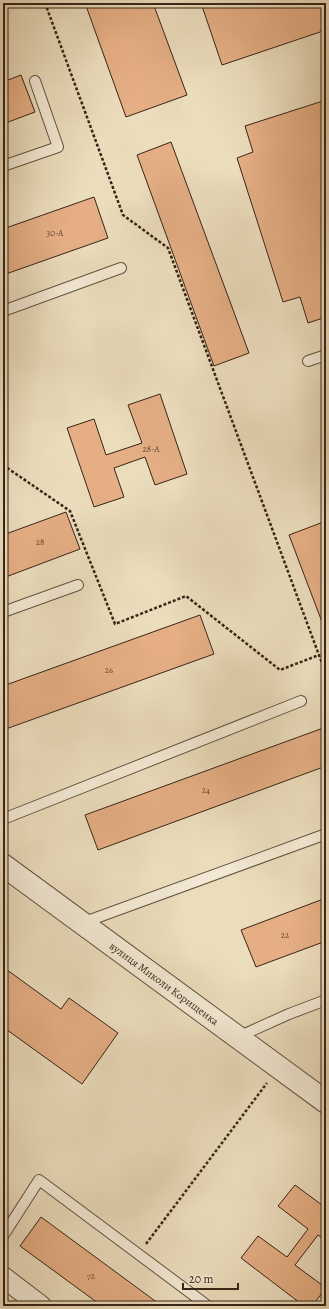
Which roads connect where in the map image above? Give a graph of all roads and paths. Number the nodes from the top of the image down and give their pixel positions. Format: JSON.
{"nodes":[{"id":1,"x":45,"y":3,"type":"edge"},
{"id":2,"x":35,"y":81,"type":"dead end"},
{"id":3,"x":3,"y":166,"type":"edge"},
{"id":4,"x":121,"y":268,"type":"dead end"},
{"id":5,"x":3,"y":311,"type":"edge"},
{"id":6,"x":326,"y":355,"type":"edge"},
{"id":7,"x":308,"y":361,"type":"dead end"},
{"id":8,"x":3,"y":465,"type":"edge"},
{"id":9,"x":78,"y":585,"type":"dead end"},
{"id":10,"x":3,"y":612,"type":"edge"},
{"id":11,"x":319,"y":655,"type":"junction"},
{"id":12,"x":326,"y":674,"type":"edge"},
{"id":13,"x":301,"y":701,"type":"dead end"},
{"id":14,"x":3,"y":819,"type":"edge"},
{"id":15,"x":326,"y":834,"type":"edge"},
{"id":16,"x":3,"y":865,"type":"edge"},
{"id":17,"x":82,"y":923,"type":"junction"},
{"id":18,"x":326,"y":1000,"type":"edge"},
{"id":19,"x":238,"y":1037,"type":"junction"},
{"id":20,"x":268,"y":1080,"type":"dead end"},
{"id":21,"x":326,"y":1102,"type":"edge"},
{"id":22,"x":3,"y":1236,"type":"edge"},
{"id":23,"x":138,"y":1254,"type":"junction"},
{"id":24,"x":3,"y":1277,"type":"edge"},
{"id":25,"x":41,"y":1306,"type":"edge"},
{"id":26,"x":208,"y":1306,"type":"edge"}],
"edges":[{"from":1,"to":11,"type":"path"},
{"from":2,"to":3,"type":"lane"},
{"from":4,"to":5,"type":"lane"},
{"from":6,"to":7,"type":"lane"},
{"from":8,"to":11,"type":"path"},
{"from":9,"to":10,"type":"lane"},
{"from":11,"to":12,"type":"path"},
{"from":13,"to":14,"type":"lane"},
{"from":15,"to":17,"type":"lane"},
{"from":16,"to":17,"type":"street","name":"вулиця Миколи Корищенка"},
{"from":17,"to":19,"type":"street","name":"вулиця Миколи Корищенка"},
{"from":18,"to":19,"type":"lane"},
{"from":19,"to":21,"type":"street","name":"вулиця Миколи Корищенка"},
{"from":20,"to":23,"type":"path"},
{"from":22,"to":23,"type":"lane"},
{"from":23,"to":26,"type":"lane"},
{"from":24,"to":25,"type":"street"}]}
